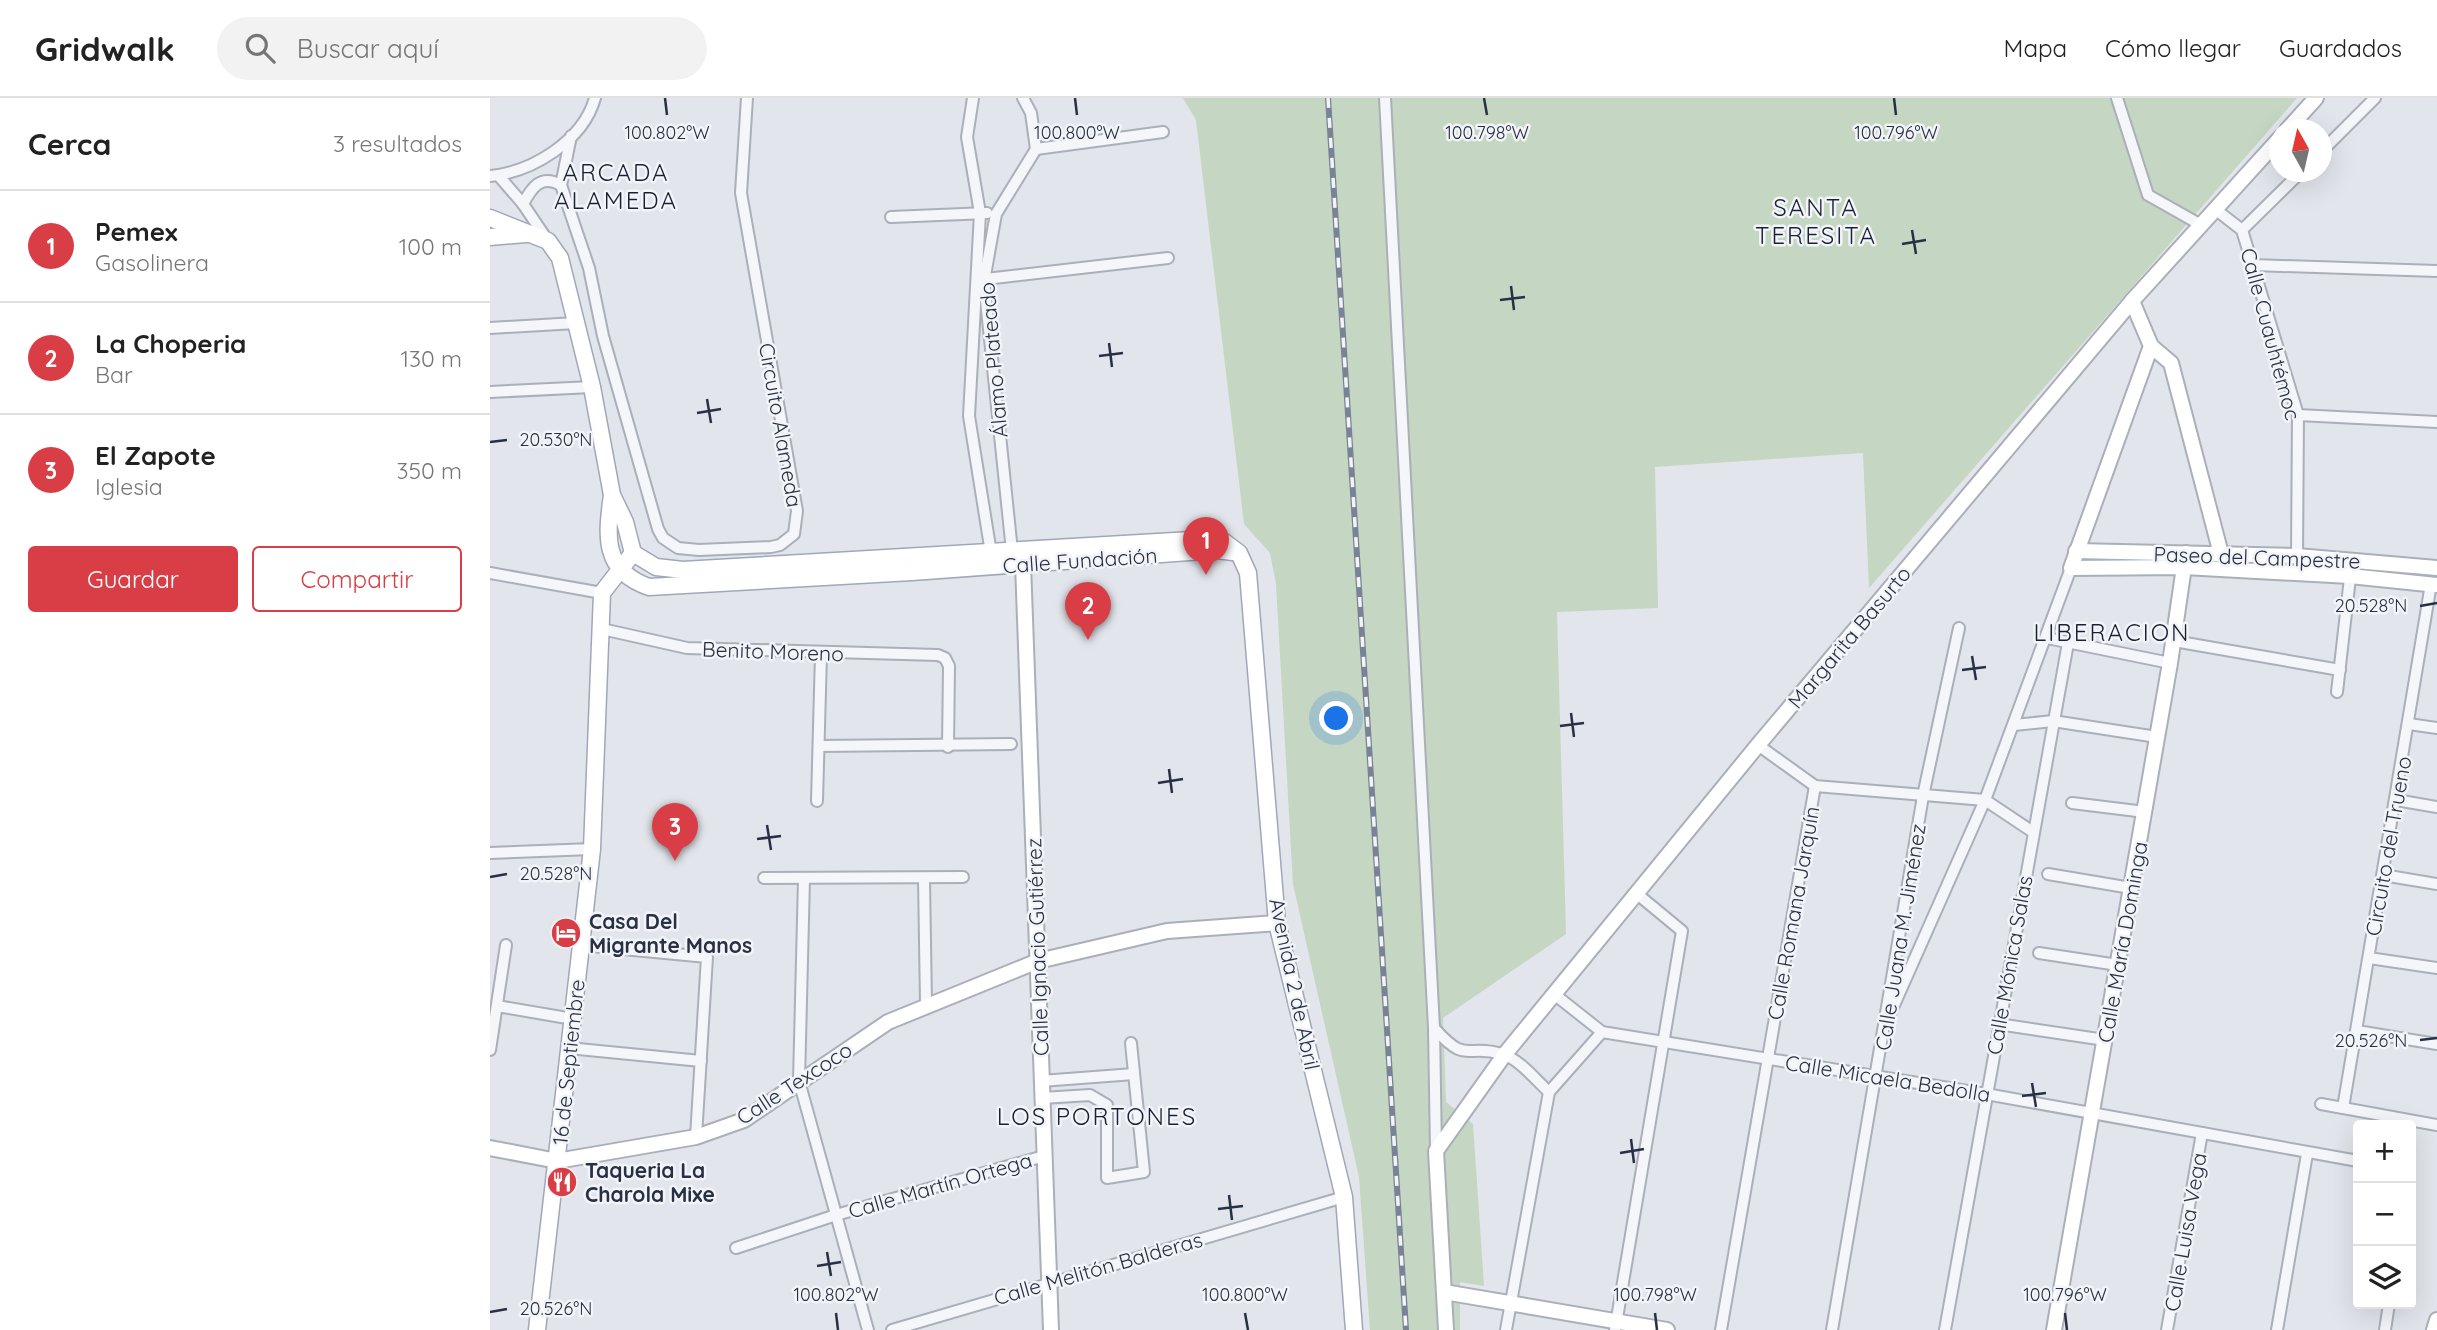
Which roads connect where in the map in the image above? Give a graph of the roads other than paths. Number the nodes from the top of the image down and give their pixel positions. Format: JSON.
{"nodes":[{"id":1,"x":595,"y":98,"type":"edge"},
{"id":2,"x":747,"y":98,"type":"edge"},
{"id":3,"x":973,"y":98,"type":"edge"},
{"id":4,"x":1023,"y":98,"type":"edge"},
{"id":5,"x":1385,"y":98,"type":"edge"},
{"id":6,"x":2117,"y":98,"type":"edge"},
{"id":7,"x":2316,"y":98,"type":"edge"},
{"id":8,"x":2375,"y":98,"type":"edge"},
{"id":9,"x":2297,"y":119,"type":"edge"},
{"id":10,"x":1163,"y":132,"type":"dead end"},
{"id":11,"x":571,"y":136,"type":"junction"},
{"id":12,"x":2332,"y":141,"type":"edge"},
{"id":13,"x":1036,"y":149,"type":"junction"},
{"id":14,"x":2269,"y":150,"type":"edge"},
{"id":15,"x":494,"y":176,"type":"edge"},
{"id":16,"x":2291,"y":182,"type":"edge"},
{"id":17,"x":561,"y":185,"type":"junction"},
{"id":18,"x":523,"y":204,"type":"junction"},
{"id":19,"x":2215,"y":209,"type":"junction"},
{"id":20,"x":980,"y":213,"type":"junction"},
{"id":21,"x":996,"y":214,"type":"junction"},
{"id":22,"x":891,"y":217,"type":"dead end"},
{"id":23,"x":490,"y":218,"type":"edge"},
{"id":24,"x":2201,"y":225,"type":"junction"},
{"id":25,"x":2242,"y":230,"type":"junction"},
{"id":26,"x":528,"y":233,"type":"junction"},
{"id":27,"x":490,"y":237,"type":"edge"},
{"id":28,"x":548,"y":241,"type":"junction"},
{"id":29,"x":1168,"y":258,"type":"dead end"},
{"id":30,"x":2253,"y":265,"type":"junction"},
{"id":31,"x":2437,"y":271,"type":"edge"},
{"id":32,"x":979,"y":280,"type":"junction"},
{"id":33,"x":2132,"y":301,"type":"junction"},
{"id":34,"x":576,"y":323,"type":"junction"},
{"id":35,"x":490,"y":328,"type":"edge"},
{"id":36,"x":2151,"y":346,"type":"junction"},
{"id":37,"x":592,"y":387,"type":"junction"},
{"id":38,"x":490,"y":392,"type":"edge"},
{"id":39,"x":2298,"y":415,"type":"junction"},
{"id":40,"x":2437,"y":422,"type":"edge"},
{"id":41,"x":612,"y":495,"type":"junction"},
{"id":42,"x":1089,"y":547,"type":"junction"},
{"id":43,"x":2076,"y":551,"type":"junction"},
{"id":44,"x":633,"y":552,"type":"junction"},
{"id":45,"x":1001,"y":553,"type":"junction"},
{"id":46,"x":1239,"y":553,"type":"junction"},
{"id":47,"x":2221,"y":554,"type":"junction"},
{"id":48,"x":2297,"y":556,"type":"junction"},
{"id":49,"x":2185,"y":560,"type":"junction"},
{"id":50,"x":2352,"y":560,"type":"junction"},
{"id":51,"x":1023,"y":564,"type":"junction"},
{"id":52,"x":2071,"y":568,"type":"junction"},
{"id":53,"x":2437,"y":568,"type":"edge"},
{"id":54,"x":618,"y":570,"type":"junction"},
{"id":55,"x":912,"y":572,"type":"junction"},
{"id":56,"x":490,"y":573,"type":"edge"},
{"id":57,"x":2350,"y":576,"type":"junction"},
{"id":58,"x":2434,"y":585,"type":"edge"},
{"id":59,"x":603,"y":593,"type":"junction"},
{"id":60,"x":1959,"y":628,"type":"dead end"},
{"id":61,"x":602,"y":629,"type":"junction"},
{"id":62,"x":2047,"y":638,"type":"junction"},
{"id":63,"x":2174,"y":641,"type":"junction"},
{"id":64,"x":2068,"y":643,"type":"junction"},
{"id":65,"x":821,"y":654,"type":"junction"},
{"id":66,"x":2170,"y":663,"type":"junction"},
{"id":67,"x":2340,"y":670,"type":"junction"},
{"id":68,"x":2337,"y":692,"type":"dead end"},
{"id":69,"x":2053,"y":721,"type":"junction"},
{"id":70,"x":2409,"y":724,"type":"junction"},
{"id":71,"x":2014,"y":725,"type":"junction"},
{"id":72,"x":2437,"y":728,"type":"edge"},
{"id":73,"x":2157,"y":737,"type":"junction"},
{"id":74,"x":1011,"y":744,"type":"dead end"},
{"id":75,"x":1758,"y":745,"type":"junction"},
{"id":76,"x":819,"y":746,"type":"junction"},
{"id":77,"x":948,"y":747,"type":"junction"},
{"id":78,"x":1815,"y":786,"type":"junction"},
{"id":79,"x":1923,"y":796,"type":"junction"},
{"id":80,"x":1985,"y":800,"type":"junction"},
{"id":81,"x":2396,"y":800,"type":"junction"},
{"id":82,"x":817,"y":801,"type":"dead end"},
{"id":83,"x":2072,"y":803,"type":"dead end"},
{"id":84,"x":2437,"y":807,"type":"edge"},
{"id":85,"x":2144,"y":812,"type":"junction"},
{"id":86,"x":2033,"y":832,"type":"junction"},
{"id":87,"x":592,"y":849,"type":"junction"},
{"id":88,"x":490,"y":853,"type":"edge"},
{"id":89,"x":2048,"y":874,"type":"dead end"},
{"id":90,"x":2383,"y":875,"type":"junction"},
{"id":91,"x":963,"y":877,"type":"dead end"},
{"id":92,"x":764,"y":878,"type":"dead end"},
{"id":93,"x":804,"y":879,"type":"junction"},
{"id":94,"x":924,"y":879,"type":"junction"},
{"id":95,"x":2437,"y":884,"type":"edge"},
{"id":96,"x":2132,"y":888,"type":"junction"},
{"id":97,"x":1636,"y":893,"type":"junction"},
{"id":98,"x":1277,"y":923,"type":"junction"},
{"id":99,"x":581,"y":945,"type":"junction"},
{"id":100,"x":506,"y":946,"type":"dead end"},
{"id":101,"x":2039,"y":953,"type":"dead end"},
{"id":102,"x":2369,"y":958,"type":"junction"},
{"id":103,"x":1038,"y":961,"type":"junction"},
{"id":104,"x":2118,"y":965,"type":"junction"},
{"id":105,"x":2437,"y":968,"type":"edge"},
{"id":106,"x":1554,"y":994,"type":"junction"},
{"id":107,"x":926,"y":1004,"type":"junction"},
{"id":108,"x":497,"y":1006,"type":"junction"},
{"id":109,"x":573,"y":1019,"type":"junction"},
{"id":110,"x":1998,"y":1024,"type":"junction"},
{"id":111,"x":1885,"y":1027,"type":"junction"},
{"id":112,"x":1434,"y":1028,"type":"junction"},
{"id":113,"x":2357,"y":1031,"type":"junction"},
{"id":114,"x":1602,"y":1032,"type":"junction"},
{"id":115,"x":2105,"y":1040,"type":"junction"},
{"id":116,"x":1664,"y":1041,"type":"junction"},
{"id":117,"x":1131,"y":1043,"type":"dead end"},
{"id":118,"x":2437,"y":1044,"type":"edge"},
{"id":119,"x":568,"y":1048,"type":"junction"},
{"id":120,"x":490,"y":1050,"type":"edge"},
{"id":121,"x":1505,"y":1054,"type":"junction"},
{"id":122,"x":1768,"y":1059,"type":"junction"},
{"id":123,"x":701,"y":1061,"type":"junction"},
{"id":124,"x":1134,"y":1074,"type":"junction"},
{"id":125,"x":1877,"y":1078,"type":"junction"},
{"id":126,"x":799,"y":1081,"type":"junction"},
{"id":127,"x":1041,"y":1081,"type":"junction"},
{"id":128,"x":1549,"y":1092,"type":"junction"},
{"id":129,"x":1986,"y":1094,"type":"junction"},
{"id":130,"x":1042,"y":1098,"type":"junction"},
{"id":131,"x":2321,"y":1104,"type":"dead end"},
{"id":132,"x":2343,"y":1108,"type":"junction"},
{"id":133,"x":2093,"y":1113,"type":"junction"},
{"id":134,"x":2437,"y":1125,"type":"edge"},
{"id":135,"x":2202,"y":1133,"type":"junction"},
{"id":136,"x":696,"y":1138,"type":"junction"},
{"id":137,"x":490,"y":1148,"type":"edge"},
{"id":138,"x":1436,"y":1152,"type":"junction"},
{"id":139,"x":2307,"y":1154,"type":"junction"},
{"id":140,"x":1044,"y":1156,"type":"junction"},
{"id":141,"x":2353,"y":1160,"type":"edge"},
{"id":142,"x":558,"y":1161,"type":"junction"},
{"id":143,"x":1344,"y":1197,"type":"junction"},
{"id":144,"x":836,"y":1215,"type":"junction"},
{"id":145,"x":736,"y":1248,"type":"dead end"},
{"id":146,"x":1048,"y":1282,"type":"junction"},
{"id":147,"x":1444,"y":1292,"type":"junction"},
{"id":148,"x":1511,"y":1304,"type":"junction"},
{"id":149,"x":2388,"y":1309,"type":"edge"},
{"id":150,"x":2437,"y":1320,"type":"edge"},
{"id":151,"x":1616,"y":1325,"type":"edge"},
{"id":152,"x":537,"y":1330,"type":"edge"},
{"id":153,"x":868,"y":1330,"type":"edge"},
{"id":154,"x":892,"y":1330,"type":"edge"},
{"id":155,"x":1051,"y":1330,"type":"edge"},
{"id":156,"x":1354,"y":1330,"type":"edge"},
{"id":157,"x":1446,"y":1330,"type":"edge"},
{"id":158,"x":1506,"y":1330,"type":"edge"},
{"id":159,"x":1667,"y":1330,"type":"edge"},
{"id":160,"x":1721,"y":1330,"type":"edge"},
{"id":161,"x":1832,"y":1330,"type":"edge"},
{"id":162,"x":1945,"y":1330,"type":"edge"},
{"id":163,"x":2054,"y":1330,"type":"edge"},
{"id":164,"x":2167,"y":1330,"type":"edge"},
{"id":165,"x":2277,"y":1330,"type":"edge"},
{"id":166,"x":2385,"y":1330,"type":"edge"},
{"id":167,"x":2434,"y":1330,"type":"edge"}],
"edges":[{"from":1,"to":11,"type":"street"},
{"from":2,"to":17,"type":"street","name":"Circuito Alameda"},
{"from":3,"to":20,"type":"street","name":"Álamo Plateado"},
{"from":4,"to":13,"type":"street"},
{"from":5,"to":112,"type":"street"},
{"from":6,"to":24,"type":"street"},
{"from":7,"to":9,"type":"street"},
{"from":8,"to":12,"type":"street"},
{"from":10,"to":13,"type":"street"},
{"from":11,"to":15,"type":"street"},
{"from":11,"to":17,"type":"street"},
{"from":13,"to":21,"type":"street","name":"Álamo Plateado"},
{"from":14,"to":19,"type":"street","name":"Margarita Basurto"},
{"from":15,"to":18,"type":"street"},
{"from":16,"to":25,"type":"street"},
{"from":17,"to":18,"type":"street"},
{"from":18,"to":28,"type":"street"},
{"from":19,"to":24,"type":"street","name":"Margarita Basurto"},
{"from":19,"to":25,"type":"street","name":"Calle Cuauhtémoc"},
{"from":20,"to":21,"type":"street"},
{"from":20,"to":22,"type":"street"},
{"from":20,"to":32,"type":"street","name":"Álamo Plateado"},
{"from":21,"to":32,"type":"street","name":"Álamo Plateado"},
{"from":23,"to":26,"type":"main road"},
{"from":24,"to":33,"type":"street","name":"Margarita Basurto"},
{"from":25,"to":30,"type":"street","name":"Calle Cuauhtémoc"},
{"from":26,"to":27,"type":"main road"},
{"from":26,"to":28,"type":"main road"},
{"from":28,"to":34,"type":"main road"},
{"from":29,"to":32,"type":"street"},
{"from":30,"to":31,"type":"street"},
{"from":30,"to":39,"type":"street","name":"Calle Cuauhtémoc"},
{"from":32,"to":45,"type":"street","name":"Álamo Plateado"},
{"from":32,"to":45,"type":"street","name":"Álamo Plateado"},
{"from":33,"to":36,"type":"street"},
{"from":33,"to":75,"type":"street","name":"Margarita Basurto"},
{"from":34,"to":35,"type":"street"},
{"from":34,"to":37,"type":"main road"},
{"from":36,"to":43,"type":"street"},
{"from":36,"to":47,"type":"street"},
{"from":37,"to":38,"type":"street"},
{"from":37,"to":41,"type":"main road"},
{"from":39,"to":40,"type":"street"},
{"from":39,"to":48,"type":"street","name":"Calle Cuauhtémoc"},
{"from":41,"to":44,"type":"main road"},
{"from":41,"to":54,"type":"main road"},
{"from":42,"to":45,"type":"main road","name":"Calle Fundación"},
{"from":42,"to":46,"type":"main road","name":"Calle Fundación"},
{"from":42,"to":51,"type":"street"},
{"from":43,"to":49,"type":"street","name":"Paseo del Campestre"},
{"from":43,"to":52,"type":"street"},
{"from":44,"to":45,"type":"main road","name":"Calle Fundación"},
{"from":44,"to":54,"type":"main road"},
{"from":45,"to":51,"type":"street"},
{"from":45,"to":55,"type":"street"},
{"from":46,"to":51,"type":"main road","name":"Calle Fundación"},
{"from":46,"to":98,"type":"main road","name":"Avenida 2 de Abril"},
{"from":47,"to":48,"type":"street","name":"Paseo del Campestre"},
{"from":47,"to":49,"type":"street","name":"Paseo del Campestre"},
{"from":48,"to":50,"type":"street","name":"Paseo del Campestre"},
{"from":49,"to":52,"type":"street","name":"Paseo del Campestre"},
{"from":49,"to":57,"type":"street","name":"Paseo del Campestre"},
{"from":49,"to":63,"type":"street","name":"Calle María Dominga"},
{"from":50,"to":53,"type":"street","name":"Paseo del Campestre"},
{"from":50,"to":57,"type":"street"},
{"from":51,"to":55,"type":"main road","name":"Calle Fundación"},
{"from":51,"to":103,"type":"street","name":"Calle Ignacio Gutiérrez"},
{"from":52,"to":62,"type":"street"},
{"from":54,"to":55,"type":"main road","name":"Calle Fundación"},
{"from":54,"to":59,"type":"main road"},
{"from":56,"to":59,"type":"street"},
{"from":57,"to":58,"type":"street","name":"Paseo del Campestre"},
{"from":57,"to":67,"type":"street"},
{"from":58,"to":70,"type":"street","name":"Circuito del Trueno"},
{"from":59,"to":61,"type":"main road","name":"16 de Septiembre"},
{"from":60,"to":79,"type":"street","name":"Calle Juana M. Jiménez"},
{"from":61,"to":65,"type":"street","name":"Benito Moreno"},
{"from":61,"to":87,"type":"main road","name":"16 de Septiembre"},
{"from":62,"to":64,"type":"street"},
{"from":62,"to":71,"type":"street"},
{"from":63,"to":66,"type":"street","name":"Calle María Dominga"},
{"from":63,"to":67,"type":"street"},
{"from":64,"to":66,"type":"street"},
{"from":64,"to":69,"type":"street","name":"Calle Mónica Salas"},
{"from":65,"to":76,"type":"street"},
{"from":65,"to":77,"type":"street","name":"Benito Moreno"},
{"from":66,"to":73,"type":"street","name":"Calle María Dominga"},
{"from":67,"to":68,"type":"street"},
{"from":69,"to":71,"type":"street"},
{"from":69,"to":73,"type":"street"},
{"from":69,"to":86,"type":"street","name":"Calle Mónica Salas"},
{"from":70,"to":72,"type":"street"},
{"from":70,"to":81,"type":"street","name":"Circuito del Trueno"},
{"from":71,"to":80,"type":"street"},
{"from":73,"to":85,"type":"street","name":"Calle María Dominga"},
{"from":74,"to":77,"type":"street"},
{"from":75,"to":78,"type":"street"},
{"from":75,"to":97,"type":"street","name":"Margarita Basurto"},
{"from":76,"to":77,"type":"street"},
{"from":76,"to":82,"type":"street"},
{"from":78,"to":79,"type":"street"},
{"from":78,"to":122,"type":"street","name":"Calle Romana Jarquín"},
{"from":79,"to":80,"type":"street"},
{"from":79,"to":111,"type":"street","name":"Calle Juana M. Jiménez"},
{"from":80,"to":86,"type":"street"},
{"from":80,"to":111,"type":"street"},
{"from":81,"to":84,"type":"street"},
{"from":81,"to":90,"type":"street","name":"Circuito del Trueno"},
{"from":83,"to":85,"type":"street"},
{"from":85,"to":96,"type":"street","name":"Calle María Dominga"},
{"from":86,"to":110,"type":"street","name":"Calle Mónica Salas"},
{"from":87,"to":88,"type":"street"},
{"from":87,"to":99,"type":"main road","name":"16 de Septiembre"},
{"from":89,"to":96,"type":"street"},
{"from":90,"to":95,"type":"street"},
{"from":90,"to":102,"type":"street","name":"Circuito del Trueno"},
{"from":91,"to":94,"type":"street"},
{"from":92,"to":93,"type":"street"},
{"from":93,"to":94,"type":"street"},
{"from":93,"to":126,"type":"street"},
{"from":94,"to":107,"type":"street"},
{"from":96,"to":104,"type":"street","name":"Calle María Dominga"},
{"from":97,"to":106,"type":"street","name":"Margarita Basurto"},
{"from":97,"to":116,"type":"street"},
{"from":98,"to":103,"type":"street","name":"Calle Texcoco"},
{"from":98,"to":143,"type":"main road","name":"Avenida 2 de Abril"},
{"from":99,"to":109,"type":"main road","name":"16 de Septiembre"},
{"from":99,"to":123,"type":"street"},
{"from":100,"to":108,"type":"street"},
{"from":101,"to":104,"type":"street"},
{"from":102,"to":105,"type":"street"},
{"from":102,"to":113,"type":"street","name":"Circuito del Trueno"},
{"from":103,"to":107,"type":"street","name":"Calle Texcoco"},
{"from":103,"to":127,"type":"street","name":"Calle Ignacio Gutiérrez"},
{"from":104,"to":115,"type":"street","name":"Calle María Dominga"},
{"from":106,"to":114,"type":"street"},
{"from":106,"to":121,"type":"street","name":"Margarita Basurto"},
{"from":107,"to":126,"type":"street","name":"Calle Texcoco"},
{"from":108,"to":109,"type":"street"},
{"from":108,"to":120,"type":"street"},
{"from":109,"to":119,"type":"main road","name":"16 de Septiembre"},
{"from":110,"to":115,"type":"street"},
{"from":110,"to":129,"type":"street","name":"Calle Mónica Salas"},
{"from":111,"to":125,"type":"street","name":"Calle Juana M. Jiménez"},
{"from":112,"to":121,"type":"street"},
{"from":112,"to":138,"type":"street"},
{"from":113,"to":118,"type":"street"},
{"from":113,"to":132,"type":"street","name":"Circuito del Trueno"},
{"from":114,"to":116,"type":"street","name":"Calle Micaela Bedolla"},
{"from":114,"to":128,"type":"street"},
{"from":115,"to":133,"type":"street","name":"Calle María Dominga"},
{"from":116,"to":122,"type":"street","name":"Calle Micaela Bedolla"},
{"from":116,"to":151,"type":"street"},
{"from":117,"to":124,"type":"street"},
{"from":119,"to":123,"type":"street"},
{"from":119,"to":142,"type":"main road","name":"16 de Septiembre"},
{"from":121,"to":128,"type":"street"},
{"from":121,"to":138,"type":"street","name":"Margarita Basurto"},
{"from":122,"to":125,"type":"street","name":"Calle Micaela Bedolla"},
{"from":122,"to":160,"type":"street","name":"Calle Romana Jarquín"},
{"from":123,"to":136,"type":"street"},
{"from":124,"to":127,"type":"street"},
{"from":124,"to":130,"type":"street"},
{"from":125,"to":129,"type":"street","name":"Calle Micaela Bedolla"},
{"from":125,"to":161,"type":"street","name":"Calle Juana M. Jiménez"},
{"from":126,"to":136,"type":"street","name":"Calle Texcoco"},
{"from":126,"to":144,"type":"street"},
{"from":127,"to":130,"type":"street","name":"Calle Ignacio Gutiérrez"},
{"from":128,"to":148,"type":"street"},
{"from":129,"to":133,"type":"street","name":"Calle Micaela Bedolla"},
{"from":129,"to":162,"type":"street","name":"Calle Mónica Salas"},
{"from":130,"to":140,"type":"street","name":"Calle Ignacio Gutiérrez"},
{"from":131,"to":132,"type":"street"},
{"from":132,"to":134,"type":"street"},
{"from":133,"to":135,"type":"street","name":"Calle Micaela Bedolla"},
{"from":133,"to":163,"type":"street","name":"Calle María Dominga"},
{"from":135,"to":139,"type":"street","name":"Calle Micaela Bedolla"},
{"from":135,"to":164,"type":"street","name":"Calle Luisa Vega"},
{"from":136,"to":142,"type":"street","name":"Calle Texcoco"},
{"from":137,"to":142,"type":"street","name":"Calle Texcoco"},
{"from":138,"to":147,"type":"street"},
{"from":139,"to":141,"type":"street","name":"Calle Micaela Bedolla"},
{"from":139,"to":165,"type":"street"},
{"from":140,"to":144,"type":"street","name":"Calle Martín Ortega"},
{"from":140,"to":146,"type":"street","name":"Calle Ignacio Gutiérrez"},
{"from":142,"to":152,"type":"main road","name":"16 de Septiembre"},
{"from":143,"to":146,"type":"street","name":"Calle Melitón Balderas"},
{"from":143,"to":156,"type":"main road","name":"Avenida 2 de Abril"},
{"from":144,"to":145,"type":"street","name":"Calle Martín Ortega"},
{"from":144,"to":153,"type":"street"},
{"from":146,"to":154,"type":"street","name":"Calle Melitón Balderas"},
{"from":146,"to":155,"type":"street","name":"Calle Ignacio Gutiérrez"},
{"from":147,"to":148,"type":"street"},
{"from":147,"to":157,"type":"street"},
{"from":148,"to":151,"type":"street"},
{"from":148,"to":158,"type":"street"},
{"from":149,"to":166,"type":"street"},
{"from":150,"to":167,"type":"street"},
{"from":151,"to":159,"type":"street"}]}
